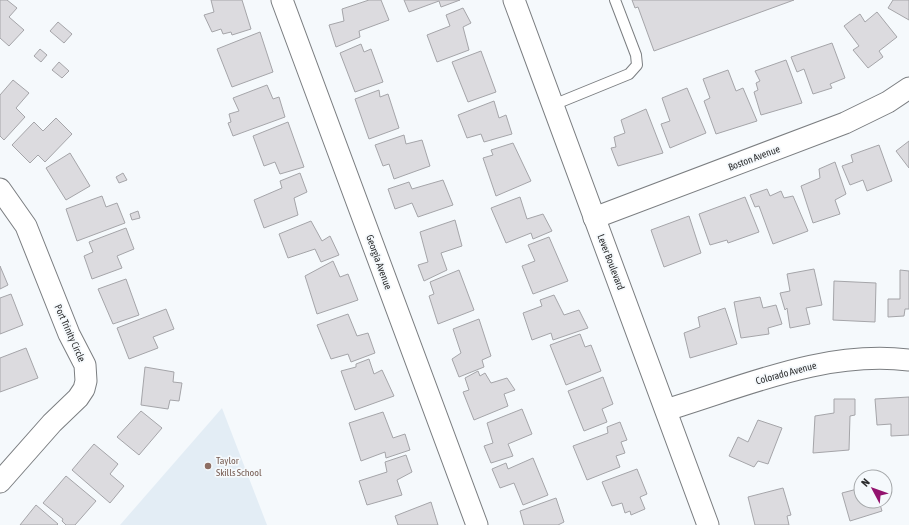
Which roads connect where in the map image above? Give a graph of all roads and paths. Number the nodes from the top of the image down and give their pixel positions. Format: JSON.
{"nodes":[{"id":1,"x":282,"y":0,"type":"edge"},
{"id":2,"x":514,"y":0,"type":"edge"},
{"id":3,"x":615,"y":0,"type":"edge"},
{"id":4,"x":909,"y":88,"type":"edge"},
{"id":5,"x":553,"y":105,"type":"junction"},
{"id":6,"x":0,"y":189,"type":"edge"},
{"id":7,"x":594,"y":218,"type":"junction"},
{"id":8,"x":909,"y":360,"type":"edge"},
{"id":9,"x":666,"y":410,"type":"junction"},
{"id":10,"x":0,"y":482,"type":"edge"},
{"id":11,"x":476,"y":525,"type":"edge"},
{"id":12,"x":708,"y":525,"type":"edge"}],
"edges":[{"from":1,"to":11,"type":"street","name":"Georgia Avenue"},
{"from":2,"to":5,"type":"street","name":"Lever Boulevard"},
{"from":3,"to":5,"type":"lane"},
{"from":4,"to":7,"type":"street","name":"Boston Avenue"},
{"from":5,"to":7,"type":"street","name":"Lever Boulevard"},
{"from":6,"to":10,"type":"street","name":"Port Trinity Circle"},
{"from":7,"to":9,"type":"street","name":"Lever Boulevard"},
{"from":8,"to":9,"type":"street","name":"Colorado Avenue"},
{"from":9,"to":12,"type":"street","name":"Lever Boulevard"}]}
